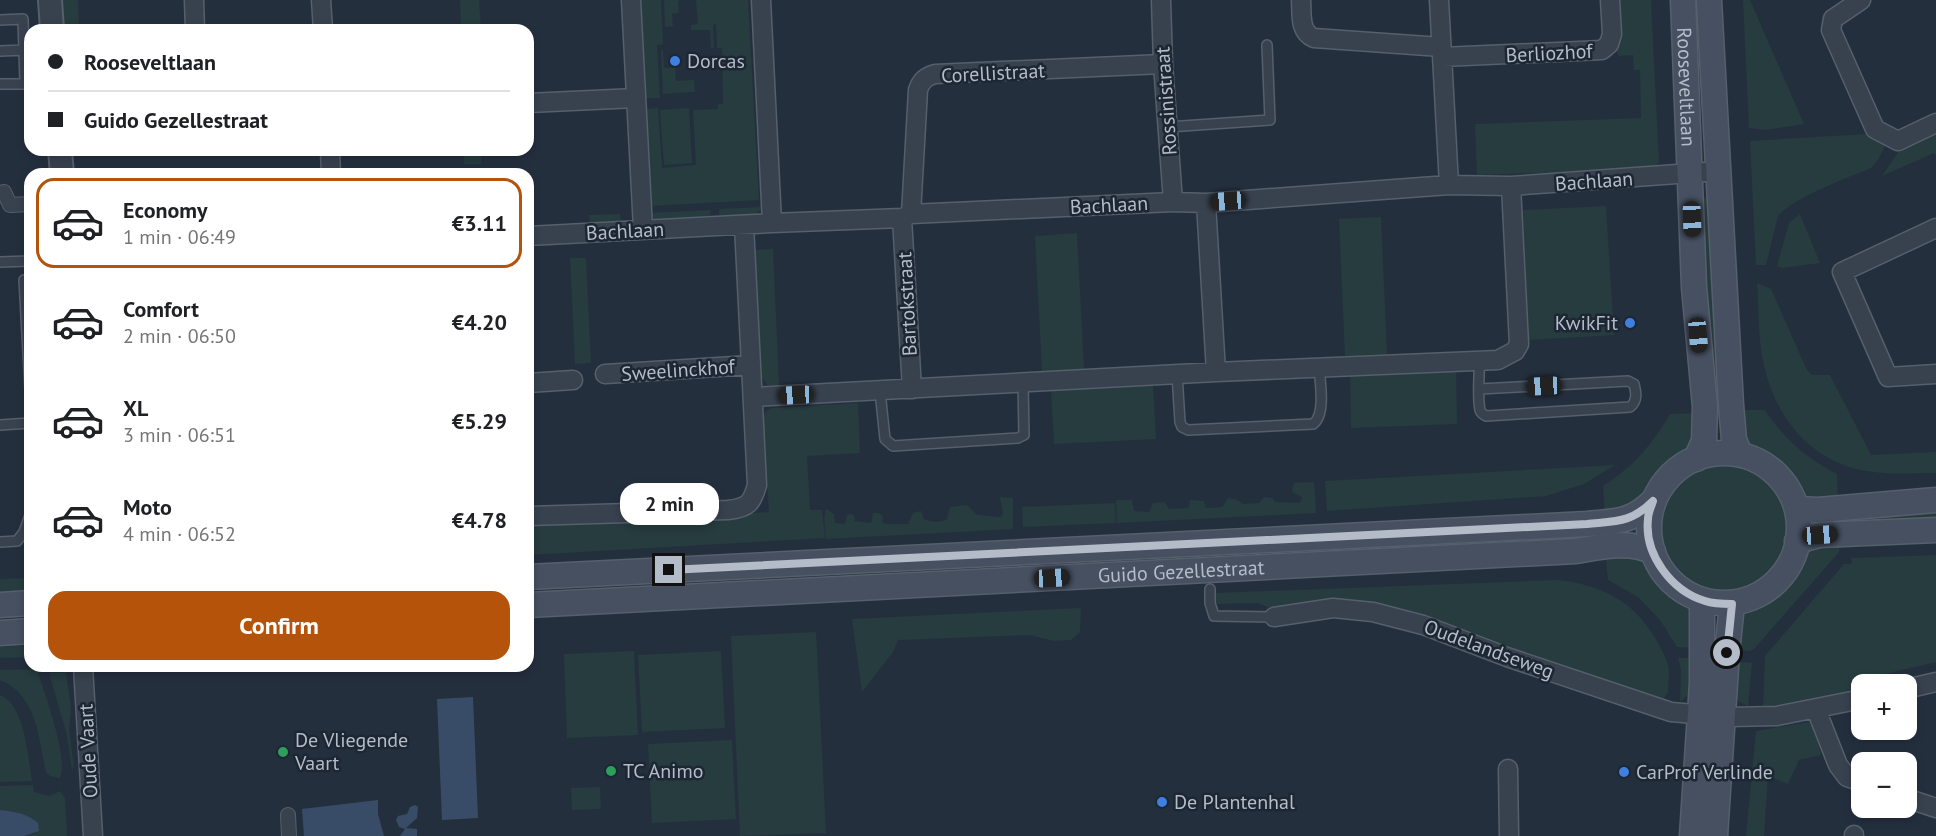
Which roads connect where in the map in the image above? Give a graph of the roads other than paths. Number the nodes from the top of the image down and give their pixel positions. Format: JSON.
{"nodes":[{"id":1,"x":50,"y":0,"type":"edge"},
{"id":2,"x":194,"y":0,"type":"edge"},
{"id":3,"x":321,"y":0,"type":"edge"},
{"id":4,"x":631,"y":0,"type":"edge"},
{"id":5,"x":761,"y":0,"type":"edge"},
{"id":6,"x":1161,"y":0,"type":"edge"},
{"id":7,"x":1301,"y":0,"type":"edge"},
{"id":8,"x":1439,"y":0,"type":"edge"},
{"id":9,"x":1610,"y":0,"type":"edge"},
{"id":10,"x":1683,"y":0,"type":"edge"},
{"id":11,"x":1709,"y":0,"type":"edge"},
{"id":12,"x":1861,"y":0,"type":"edge"},
{"id":13,"x":0,"y":20,"type":"edge"},
{"id":14,"x":52,"y":24,"type":"edge"},
{"id":15,"x":195,"y":24,"type":"edge"},
{"id":16,"x":323,"y":24,"type":"edge"},
{"id":17,"x":1267,"y":45,"type":"dead end"},
{"id":18,"x":24,"y":50,"type":"joint"},
{"id":19,"x":0,"y":51,"type":"edge"},
{"id":20,"x":1442,"y":52,"type":"junction"},
{"id":21,"x":1163,"y":63,"type":"junction"},
{"id":22,"x":0,"y":84,"type":"edge"},
{"id":23,"x":24,"y":84,"type":"edge"},
{"id":24,"x":636,"y":98,"type":"junction"},
{"id":25,"x":534,"y":103,"type":"edge"},
{"id":26,"x":1936,"y":123,"type":"edge"},
{"id":27,"x":1168,"y":127,"type":"junction"},
{"id":28,"x":1719,"y":171,"type":"junction"},
{"id":29,"x":1691,"y":174,"type":"junction"},
{"id":30,"x":1449,"y":185,"type":"junction"},
{"id":31,"x":1511,"y":186,"type":"junction"},
{"id":32,"x":0,"y":193,"type":"edge"},
{"id":33,"x":1173,"y":202,"type":"junction"},
{"id":34,"x":1206,"y":203,"type":"junction"},
{"id":35,"x":24,"y":204,"type":"edge"},
{"id":36,"x":906,"y":216,"type":"junction"},
{"id":37,"x":772,"y":223,"type":"junction"},
{"id":38,"x":744,"y":225,"type":"junction"},
{"id":39,"x":1936,"y":228,"type":"edge"},
{"id":40,"x":643,"y":229,"type":"junction"},
{"id":41,"x":534,"y":236,"type":"edge"},
{"id":42,"x":24,"y":261,"type":"edge"},
{"id":43,"x":0,"y":262,"type":"edge"},
{"id":44,"x":1479,"y":360,"type":"junction"},
{"id":45,"x":751,"y":365,"type":"junction"},
{"id":46,"x":1319,"y":367,"type":"junction"},
{"id":47,"x":1216,"y":372,"type":"junction"},
{"id":48,"x":605,"y":374,"type":"dead end"},
{"id":49,"x":1177,"y":374,"type":"junction"},
{"id":50,"x":1936,"y":374,"type":"edge"},
{"id":51,"x":573,"y":380,"type":"dead end"},
{"id":52,"x":534,"y":383,"type":"edge"},
{"id":53,"x":1023,"y":383,"type":"junction"},
{"id":54,"x":912,"y":389,"type":"junction"},
{"id":55,"x":1480,"y":389,"type":"junction"},
{"id":56,"x":880,"y":391,"type":"junction"},
{"id":57,"x":754,"y":397,"type":"junction"},
{"id":58,"x":24,"y":423,"type":"edge"},
{"id":59,"x":0,"y":425,"type":"edge"},
{"id":60,"x":1740,"y":454,"type":"junction"},
{"id":61,"x":1696,"y":459,"type":"junction"},
{"id":62,"x":1936,"y":500,"type":"edge"},
{"id":63,"x":1653,"y":501,"type":"junction"},
{"id":64,"x":1798,"y":509,"type":"junction"},
{"id":65,"x":534,"y":516,"type":"edge"},
{"id":66,"x":1936,"y":530,"type":"edge"},
{"id":67,"x":24,"y":532,"type":"edge"},
{"id":68,"x":1797,"y":541,"type":"junction"},
{"id":69,"x":0,"y":542,"type":"edge"},
{"id":70,"x":1653,"y":552,"type":"junction"},
{"id":71,"x":534,"y":577,"type":"edge"},
{"id":72,"x":1210,"y":589,"type":"dead end"},
{"id":73,"x":1702,"y":601,"type":"junction"},
{"id":74,"x":24,"y":603,"type":"edge"},
{"id":75,"x":1732,"y":604,"type":"junction"},
{"id":76,"x":0,"y":605,"type":"edge"},
{"id":77,"x":534,"y":605,"type":"edge"},
{"id":78,"x":1274,"y":617,"type":"joint"},
{"id":79,"x":24,"y":632,"type":"edge"},
{"id":80,"x":0,"y":633,"type":"edge"},
{"id":81,"x":83,"y":672,"type":"edge"},
{"id":82,"x":1936,"y":682,"type":"edge"},
{"id":83,"x":1917,"y":686,"type":"edge"},
{"id":84,"x":1851,"y":701,"type":"edge"},
{"id":85,"x":1816,"y":709,"type":"junction"},
{"id":86,"x":1700,"y":715,"type":"junction"},
{"id":87,"x":1724,"y":717,"type":"junction"},
{"id":88,"x":1508,"y":769,"type":"dead end"},
{"id":89,"x":1851,"y":778,"type":"edge"},
{"id":90,"x":1917,"y":802,"type":"edge"},
{"id":91,"x":1936,"y":808,"type":"edge"},
{"id":92,"x":288,"y":815,"type":"dead end"},
{"id":93,"x":93,"y":836,"type":"edge"},
{"id":94,"x":290,"y":836,"type":"edge"},
{"id":95,"x":1509,"y":836,"type":"edge"},
{"id":96,"x":1692,"y":836,"type":"edge"},
{"id":97,"x":1715,"y":836,"type":"edge"}],
"edges":[{"from":1,"to":14,"type":"street"},
{"from":2,"to":15,"type":"street"},
{"from":3,"to":16,"type":"street"},
{"from":4,"to":24,"type":"street"},
{"from":5,"to":37,"type":"street"},
{"from":6,"to":21,"type":"street","name":"Rossinistraat"},
{"from":7,"to":20,"type":"street"},
{"from":8,"to":20,"type":"street"},
{"from":9,"to":20,"type":"street","name":"Berliozhof"},
{"from":10,"to":29,"type":"main road","name":"Rooseveltlaan"},
{"from":11,"to":28,"type":"main road","name":"Rooseveltlaan"},
{"from":12,"to":26,"type":"street"},
{"from":13,"to":18,"type":"lane"},
{"from":17,"to":27,"type":"lane"},
{"from":18,"to":19,"type":"lane"},
{"from":20,"to":30,"type":"street"},
{"from":21,"to":27,"type":"street","name":"Rossinistraat"},
{"from":21,"to":36,"type":"street","name":"Corellistraat"},
{"from":22,"to":23,"type":"lane"},
{"from":24,"to":25,"type":"street"},
{"from":24,"to":40,"type":"street"},
{"from":27,"to":33,"type":"street","name":"Rossinistraat"},
{"from":28,"to":29,"type":"street","name":"Rooseveltlaan"},
{"from":28,"to":60,"type":"main road","name":"Rooseveltlaan"},
{"from":29,"to":31,"type":"street","name":"Bachlaan"},
{"from":29,"to":61,"type":"main road","name":"Rooseveltlaan"},
{"from":30,"to":31,"type":"street","name":"Bachlaan"},
{"from":30,"to":34,"type":"street","name":"Bachlaan"},
{"from":31,"to":44,"type":"street"},
{"from":32,"to":35,"type":"street"},
{"from":33,"to":34,"type":"street","name":"Bachlaan"},
{"from":33,"to":36,"type":"street","name":"Bachlaan"},
{"from":34,"to":47,"type":"street"},
{"from":36,"to":37,"type":"street","name":"Bachlaan"},
{"from":36,"to":54,"type":"street","name":"Bartokstraat"},
{"from":37,"to":38,"type":"street","name":"Bachlaan"},
{"from":38,"to":40,"type":"street","name":"Bachlaan"},
{"from":38,"to":45,"type":"street","name":"Sweelinckhof"},
{"from":39,"to":50,"type":"street"},
{"from":40,"to":41,"type":"street","name":"Bachlaan"},
{"from":42,"to":43,"type":"lane"},
{"from":44,"to":46,"type":"street"},
{"from":44,"to":55,"type":"lane"},
{"from":45,"to":48,"type":"street","name":"Sweelinckhof"},
{"from":45,"to":57,"type":"street","name":"Sweelinckhof"},
{"from":46,"to":47,"type":"street"},
{"from":46,"to":49,"type":"lane"},
{"from":47,"to":49,"type":"street"},
{"from":49,"to":53,"type":"street"},
{"from":51,"to":52,"type":"street"},
{"from":53,"to":54,"type":"street"},
{"from":53,"to":56,"type":"lane"},
{"from":54,"to":56,"type":"street"},
{"from":55,"to":55,"type":"lane"},
{"from":56,"to":57,"type":"street"},
{"from":57,"to":65,"type":"street","name":"Sweelinckhof"},
{"from":58,"to":59,"type":"lane"},
{"from":60,"to":61,"type":"main road"},
{"from":60,"to":64,"type":"main road"},
{"from":61,"to":63,"type":"main road"},
{"from":62,"to":64,"type":"main road"},
{"from":63,"to":70,"type":"main road"},
{"from":63,"to":71,"type":"main road","name":"Guido Gezellestraat"},
{"from":64,"to":68,"type":"main road"},
{"from":66,"to":68,"type":"main road"},
{"from":67,"to":69,"type":"lane"},
{"from":68,"to":75,"type":"main road"},
{"from":70,"to":73,"type":"main road"},
{"from":70,"to":77,"type":"main road","name":"Guido Gezellestraat"},
{"from":72,"to":78,"type":"lane"},
{"from":73,"to":75,"type":"main road"},
{"from":73,"to":86,"type":"main road"},
{"from":74,"to":76,"type":"main road"},
{"from":75,"to":87,"type":"main road"},
{"from":78,"to":86,"type":"street","name":"Oudelandseweg"},
{"from":79,"to":80,"type":"main road"},
{"from":81,"to":93,"type":"street","name":"Oude Vaart"},
{"from":82,"to":83,"type":"street"},
{"from":84,"to":85,"type":"street"},
{"from":85,"to":87,"type":"street"},
{"from":85,"to":89,"type":"street"},
{"from":86,"to":87,"type":"street"},
{"from":86,"to":96,"type":"main road"},
{"from":87,"to":97,"type":"main road"},
{"from":88,"to":95,"type":"street"},
{"from":90,"to":91,"type":"street"},
{"from":92,"to":94,"type":"street"}]}
